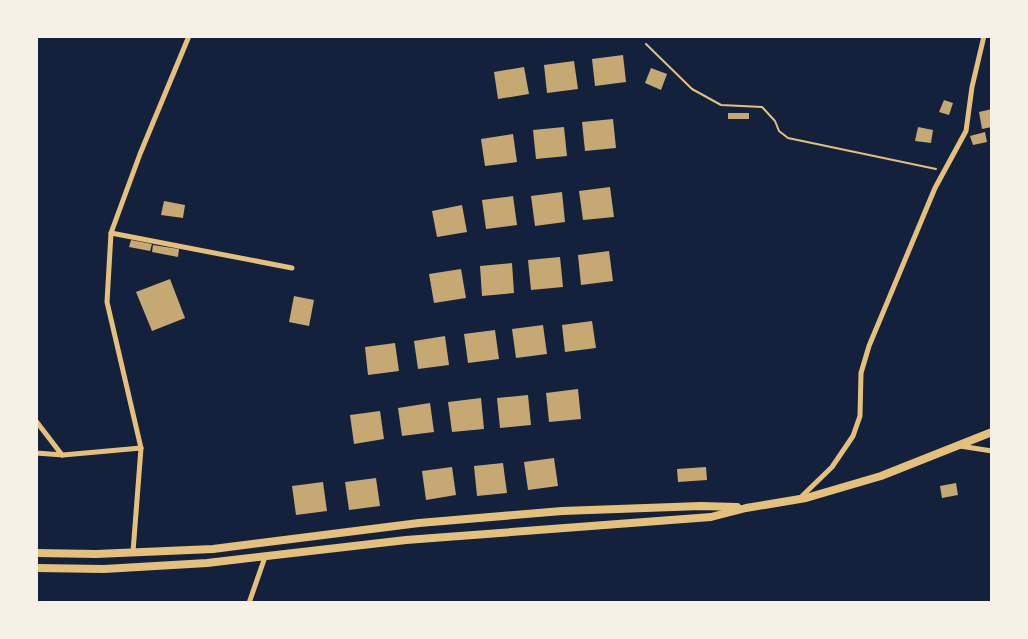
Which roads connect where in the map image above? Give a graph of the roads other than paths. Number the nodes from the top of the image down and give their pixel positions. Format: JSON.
{"nodes":[{"id":1,"x":189,"y":36,"type":"edge"},
{"id":2,"x":984,"y":36,"type":"edge"},
{"id":3,"x":111,"y":233,"type":"junction"},
{"id":4,"x":292,"y":268,"type":"dead end"},
{"id":5,"x":36,"y":421,"type":"edge"},
{"id":6,"x":992,"y":432,"type":"edge"},
{"id":7,"x":959,"y":446,"type":"junction"},
{"id":8,"x":141,"y":448,"type":"junction"},
{"id":9,"x":992,"y":451,"type":"edge"},
{"id":10,"x":36,"y":453,"type":"edge"},
{"id":11,"x":63,"y":455,"type":"junction"},
{"id":12,"x":799,"y":500,"type":"junction"},
{"id":13,"x":746,"y":508,"type":"junction"},
{"id":14,"x":36,"y":553,"type":"edge"},
{"id":15,"x":133,"y":553,"type":"junction"},
{"id":16,"x":265,"y":557,"type":"junction"},
{"id":17,"x":36,"y":568,"type":"edge"},
{"id":18,"x":249,"y":603,"type":"edge"}],
"edges":[{"from":1,"to":3,"type":"street"},
{"from":2,"to":12,"type":"street"},
{"from":3,"to":4,"type":"street"},
{"from":3,"to":8,"type":"street"},
{"from":5,"to":11,"type":"street"},
{"from":6,"to":7,"type":"main road"},
{"from":7,"to":9,"type":"street"},
{"from":7,"to":12,"type":"main road"},
{"from":8,"to":11,"type":"street"},
{"from":8,"to":15,"type":"street"},
{"from":10,"to":11,"type":"street"},
{"from":12,"to":13,"type":"main road"},
{"from":13,"to":15,"type":"main road"},
{"from":13,"to":16,"type":"main road"},
{"from":14,"to":15,"type":"main road"},
{"from":16,"to":17,"type":"main road"},
{"from":16,"to":18,"type":"street"}]}
